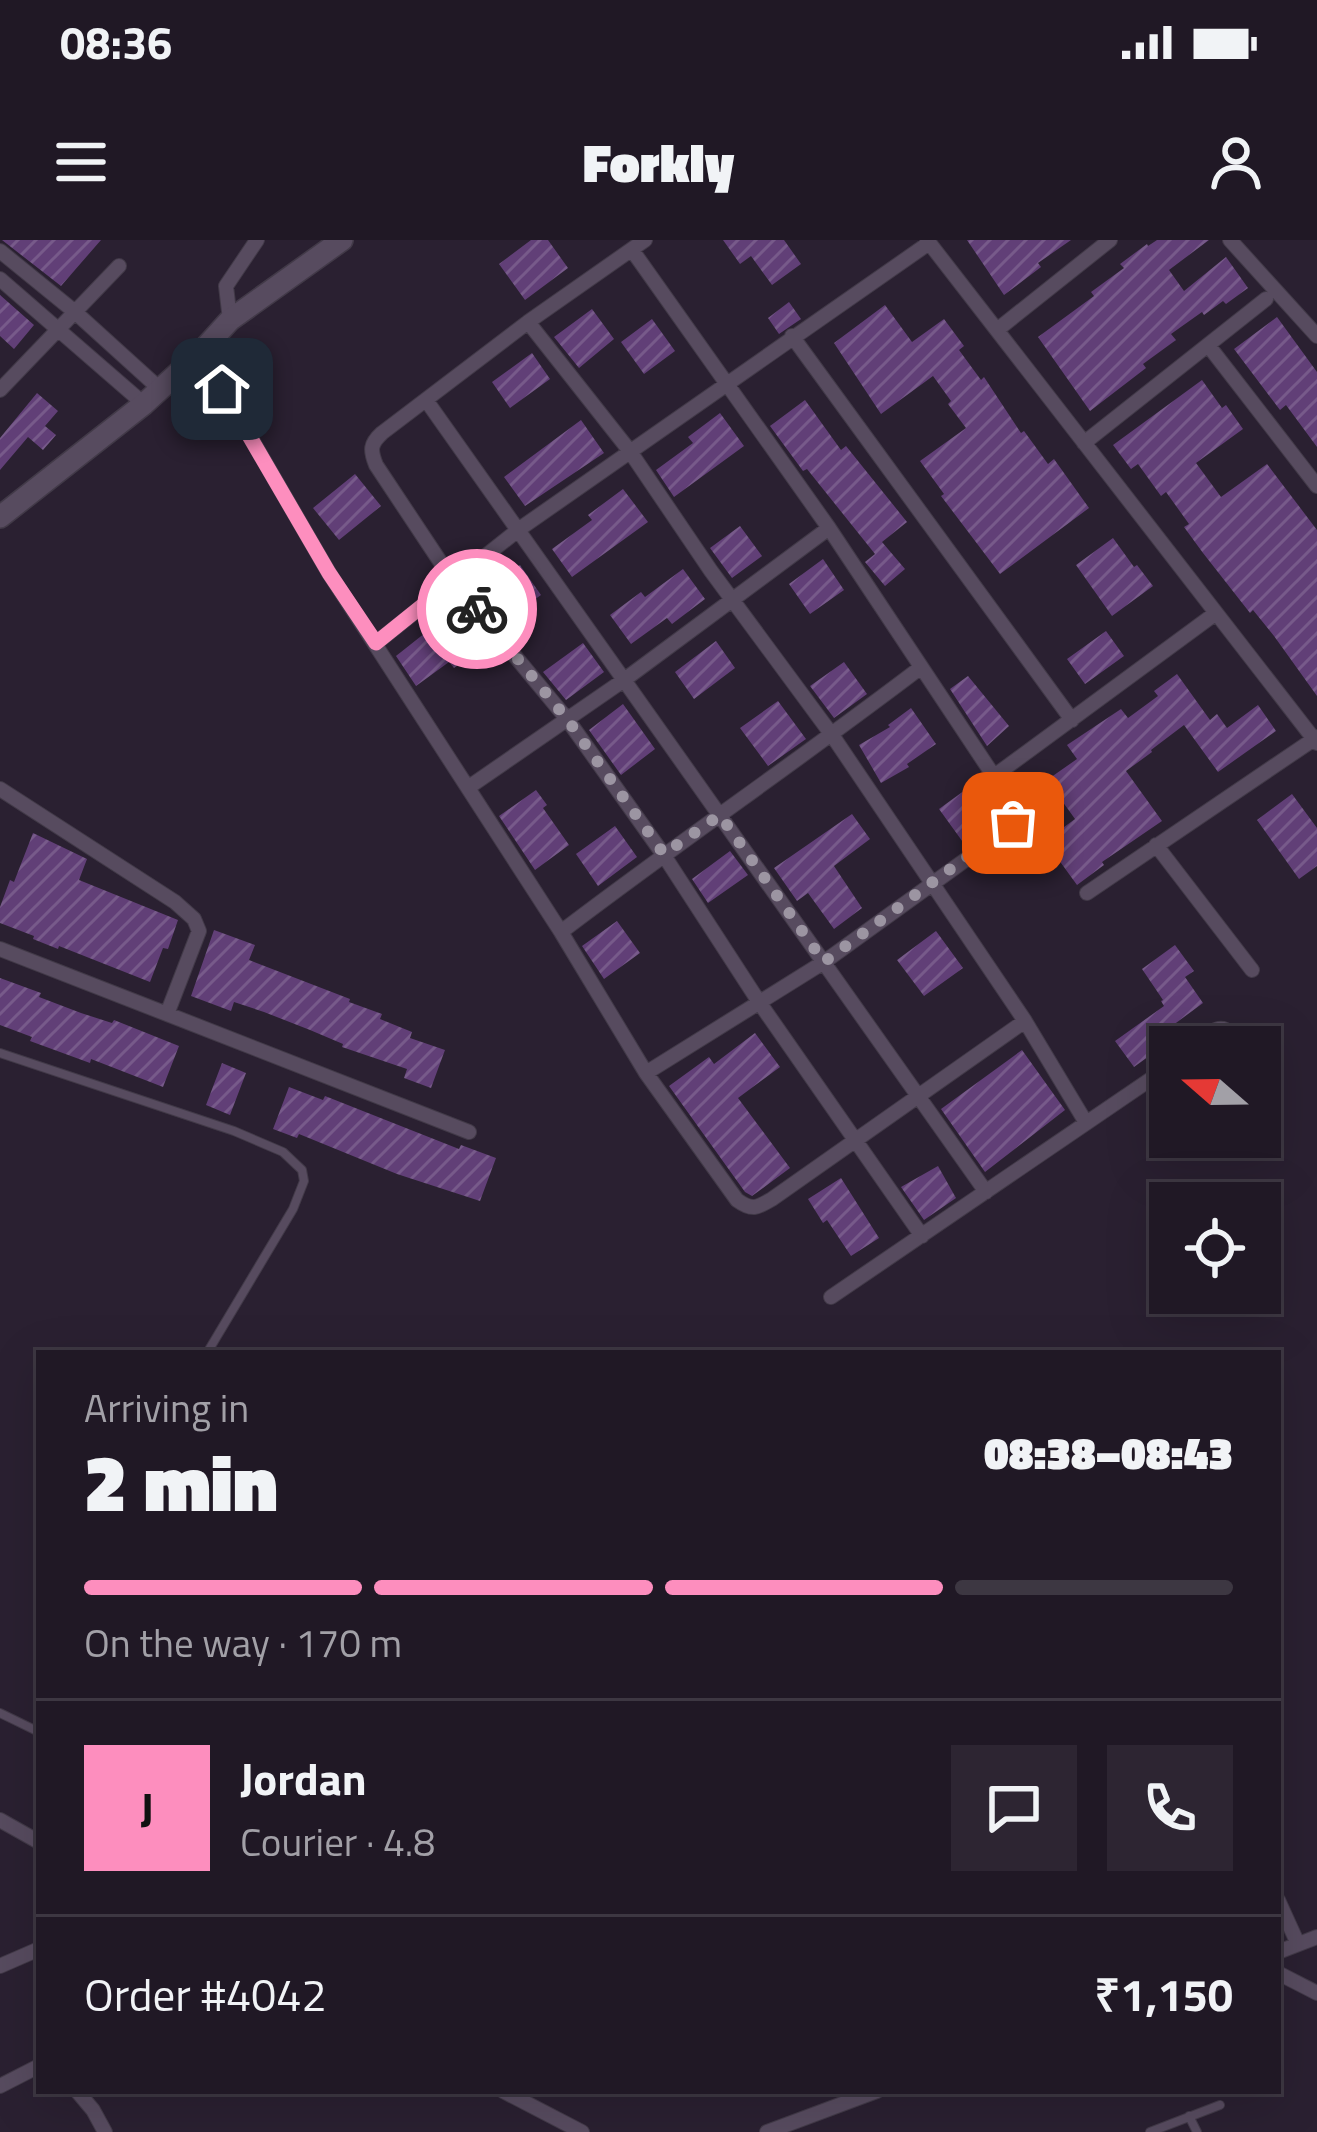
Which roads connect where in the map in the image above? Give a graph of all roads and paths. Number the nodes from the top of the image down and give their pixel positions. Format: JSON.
{"nodes":[{"id":1,"x":257,"y":240,"type":"edge"},
{"id":2,"x":343,"y":240,"type":"edge"},
{"id":3,"x":1111,"y":240,"type":"edge"},
{"id":4,"x":1230,"y":240,"type":"edge"},
{"id":5,"x":928,"y":242,"type":"edge"},
{"id":6,"x":639,"y":245,"type":"edge"},
{"id":7,"x":0,"y":251,"type":"edge"},
{"id":8,"x":118,"y":266,"type":"dead end"},
{"id":9,"x":0,"y":279,"type":"edge"},
{"id":10,"x":1266,"y":299,"type":"dead end"},
{"id":11,"x":75,"y":312,"type":"junction"},
{"id":12,"x":230,"y":320,"type":"junction"},
{"id":13,"x":528,"y":322,"type":"junction"},
{"id":14,"x":58,"y":329,"type":"junction"},
{"id":15,"x":997,"y":330,"type":"junction"},
{"id":16,"x":792,"y":336,"type":"junction"},
{"id":17,"x":1317,"y":336,"type":"edge"},
{"id":18,"x":1208,"y":345,"type":"junction"},
{"id":19,"x":201,"y":352,"type":"junction"},
{"id":20,"x":724,"y":384,"type":"junction"},
{"id":21,"x":0,"y":390,"type":"edge"},
{"id":22,"x":153,"y":397,"type":"junction"},
{"id":23,"x":426,"y":400,"type":"junction"},
{"id":24,"x":1084,"y":443,"type":"junction"},
{"id":25,"x":629,"y":450,"type":"junction"},
{"id":26,"x":1316,"y":481,"type":"edge"},
{"id":27,"x":0,"y":517,"type":"edge"},
{"id":28,"x":829,"y":528,"type":"junction"},
{"id":29,"x":518,"y":530,"type":"junction"},
{"id":30,"x":453,"y":581,"type":"junction"},
{"id":31,"x":730,"y":598,"type":"junction"},
{"id":32,"x":1216,"y":613,"type":"junction"},
{"id":33,"x":376,"y":643,"type":"junction"},
{"id":34,"x":920,"y":668,"type":"junction"},
{"id":35,"x":624,"y":680,"type":"junction"},
{"id":36,"x":567,"y":719,"type":"junction"},
{"id":37,"x":1072,"y":720,"type":"junction"},
{"id":38,"x":832,"y":735,"type":"junction"},
{"id":39,"x":1316,"y":740,"type":"edge"},
{"id":40,"x":993,"y":777,"type":"junction"},
{"id":41,"x":469,"y":788,"type":"junction"},
{"id":42,"x":0,"y":789,"type":"edge"},
{"id":43,"x":720,"y":815,"type":"junction"},
{"id":44,"x":1156,"y":845,"type":"junction"},
{"id":45,"x":664,"y":854,"type":"junction"},
{"id":46,"x":931,"y":882,"type":"junction"},
{"id":47,"x":1088,"y":892,"type":"dead end"},
{"id":48,"x":561,"y":932,"type":"junction"},
{"id":49,"x":0,"y":949,"type":"edge"},
{"id":50,"x":824,"y":962,"type":"junction"},
{"id":51,"x":1252,"y":970,"type":"dead end"},
{"id":52,"x":759,"y":1002,"type":"junction"},
{"id":53,"x":167,"y":1014,"type":"junction"},
{"id":54,"x":1025,"y":1022,"type":"junction"},
{"id":55,"x":0,"y":1053,"type":"edge"},
{"id":56,"x":646,"y":1072,"type":"junction"},
{"id":57,"x":1149,"y":1080,"type":"edge"},
{"id":58,"x":918,"y":1095,"type":"junction"},
{"id":59,"x":1085,"y":1121,"type":"junction"},
{"id":60,"x":469,"y":1132,"type":"dead end"},
{"id":61,"x":856,"y":1142,"type":"junction"},
{"id":62,"x":986,"y":1192,"type":"junction"},
{"id":63,"x":922,"y":1236,"type":"junction"},
{"id":64,"x":832,"y":1298,"type":"dead end"},
{"id":65,"x":209,"y":1350,"type":"edge"},
{"id":66,"x":4,"y":1715,"type":"edge"},
{"id":67,"x":0,"y":1727,"type":"edge"},
{"id":68,"x":36,"y":1731,"type":"edge"},
{"id":69,"x":0,"y":1820,"type":"edge"},
{"id":70,"x":36,"y":1840,"type":"edge"},
{"id":71,"x":1281,"y":1906,"type":"edge"},
{"id":72,"x":1317,"y":1937,"type":"edge"},
{"id":73,"x":1298,"y":1943,"type":"junction"},
{"id":74,"x":36,"y":1950,"type":"edge"},
{"id":75,"x":1281,"y":1951,"type":"edge"},
{"id":76,"x":0,"y":1966,"type":"edge"},
{"id":77,"x":1281,"y":1975,"type":"edge"},
{"id":78,"x":1317,"y":1993,"type":"edge"},
{"id":79,"x":36,"y":2068,"type":"edge"},
{"id":80,"x":0,"y":2086,"type":"edge"},
{"id":81,"x":79,"y":2094,"type":"edge"},
{"id":82,"x":509,"y":2094,"type":"edge"},
{"id":83,"x":869,"y":2094,"type":"edge"},
{"id":84,"x":1220,"y":2104,"type":"dead end"},
{"id":85,"x":1189,"y":2116,"type":"junction"},
{"id":86,"x":105,"y":2132,"type":"edge"},
{"id":87,"x":583,"y":2132,"type":"edge"},
{"id":88,"x":767,"y":2132,"type":"edge"},
{"id":89,"x":1150,"y":2132,"type":"edge"},
{"id":90,"x":1197,"y":2132,"type":"edge"}],
"edges":[{"from":1,"to":12,"type":"street"},
{"from":2,"to":12,"type":"street"},
{"from":3,"to":15,"type":"street"},
{"from":4,"to":17,"type":"street"},
{"from":5,"to":15,"type":"street"},
{"from":5,"to":16,"type":"street"},
{"from":6,"to":13,"type":"street"},
{"from":6,"to":20,"type":"street"},
{"from":7,"to":11,"type":"street"},
{"from":8,"to":11,"type":"street"},
{"from":9,"to":14,"type":"street"},
{"from":10,"to":18,"type":"street"},
{"from":11,"to":14,"type":"street"},
{"from":11,"to":22,"type":"street"},
{"from":12,"to":19,"type":"street"},
{"from":13,"to":23,"type":"street"},
{"from":13,"to":25,"type":"street"},
{"from":14,"to":21,"type":"street"},
{"from":14,"to":22,"type":"street"},
{"from":15,"to":24,"type":"street"},
{"from":16,"to":20,"type":"street"},
{"from":16,"to":37,"type":"street"},
{"from":18,"to":24,"type":"street"},
{"from":18,"to":26,"type":"street"},
{"from":19,"to":22,"type":"street"},
{"from":19,"to":33,"type":"street"},
{"from":20,"to":25,"type":"street"},
{"from":20,"to":28,"type":"street"},
{"from":22,"to":27,"type":"street"},
{"from":23,"to":29,"type":"street"},
{"from":23,"to":30,"type":"street"},
{"from":24,"to":32,"type":"street"},
{"from":25,"to":29,"type":"street"},
{"from":25,"to":31,"type":"street"},
{"from":28,"to":31,"type":"street"},
{"from":28,"to":34,"type":"street"},
{"from":29,"to":30,"type":"street"},
{"from":29,"to":35,"type":"street"},
{"from":30,"to":33,"type":"street"},
{"from":30,"to":36,"type":"street"},
{"from":31,"to":35,"type":"street"},
{"from":31,"to":38,"type":"street"},
{"from":32,"to":37,"type":"street"},
{"from":32,"to":39,"type":"street"},
{"from":33,"to":41,"type":"street"},
{"from":34,"to":38,"type":"street"},
{"from":34,"to":40,"type":"street"},
{"from":35,"to":36,"type":"street"},
{"from":35,"to":43,"type":"street"},
{"from":36,"to":41,"type":"street"},
{"from":36,"to":45,"type":"street"},
{"from":37,"to":40,"type":"street"},
{"from":38,"to":43,"type":"street"},
{"from":38,"to":46,"type":"street"},
{"from":39,"to":44,"type":"street"},
{"from":40,"to":46,"type":"street"},
{"from":41,"to":48,"type":"street"},
{"from":42,"to":53,"type":"street"},
{"from":43,"to":45,"type":"street"},
{"from":43,"to":50,"type":"street"},
{"from":44,"to":47,"type":"street"},
{"from":44,"to":51,"type":"street"},
{"from":45,"to":48,"type":"street"},
{"from":45,"to":52,"type":"street"},
{"from":46,"to":50,"type":"street"},
{"from":46,"to":54,"type":"street"},
{"from":48,"to":56,"type":"street"},
{"from":49,"to":53,"type":"street"},
{"from":50,"to":52,"type":"street"},
{"from":50,"to":58,"type":"street"},
{"from":52,"to":56,"type":"street"},
{"from":52,"to":61,"type":"street"},
{"from":53,"to":60,"type":"street"},
{"from":54,"to":58,"type":"street"},
{"from":54,"to":59,"type":"street"},
{"from":55,"to":65,"type":"lane"},
{"from":56,"to":61,"type":"street"},
{"from":57,"to":59,"type":"street"},
{"from":58,"to":61,"type":"street"},
{"from":58,"to":62,"type":"street"},
{"from":59,"to":62,"type":"street"},
{"from":61,"to":63,"type":"street"},
{"from":62,"to":63,"type":"street"},
{"from":63,"to":64,"type":"street"},
{"from":66,"to":67,"type":"lane"},
{"from":66,"to":68,"type":"lane"},
{"from":69,"to":70,"type":"street"},
{"from":71,"to":73,"type":"street"},
{"from":72,"to":73,"type":"street"},
{"from":73,"to":75,"type":"street"},
{"from":74,"to":76,"type":"street"},
{"from":77,"to":78,"type":"street"},
{"from":79,"to":80,"type":"street"},
{"from":81,"to":86,"type":"street"},
{"from":82,"to":87,"type":"street"},
{"from":83,"to":88,"type":"street"},
{"from":84,"to":85,"type":"lane"},
{"from":85,"to":89,"type":"lane"},
{"from":85,"to":90,"type":"lane"}]}
